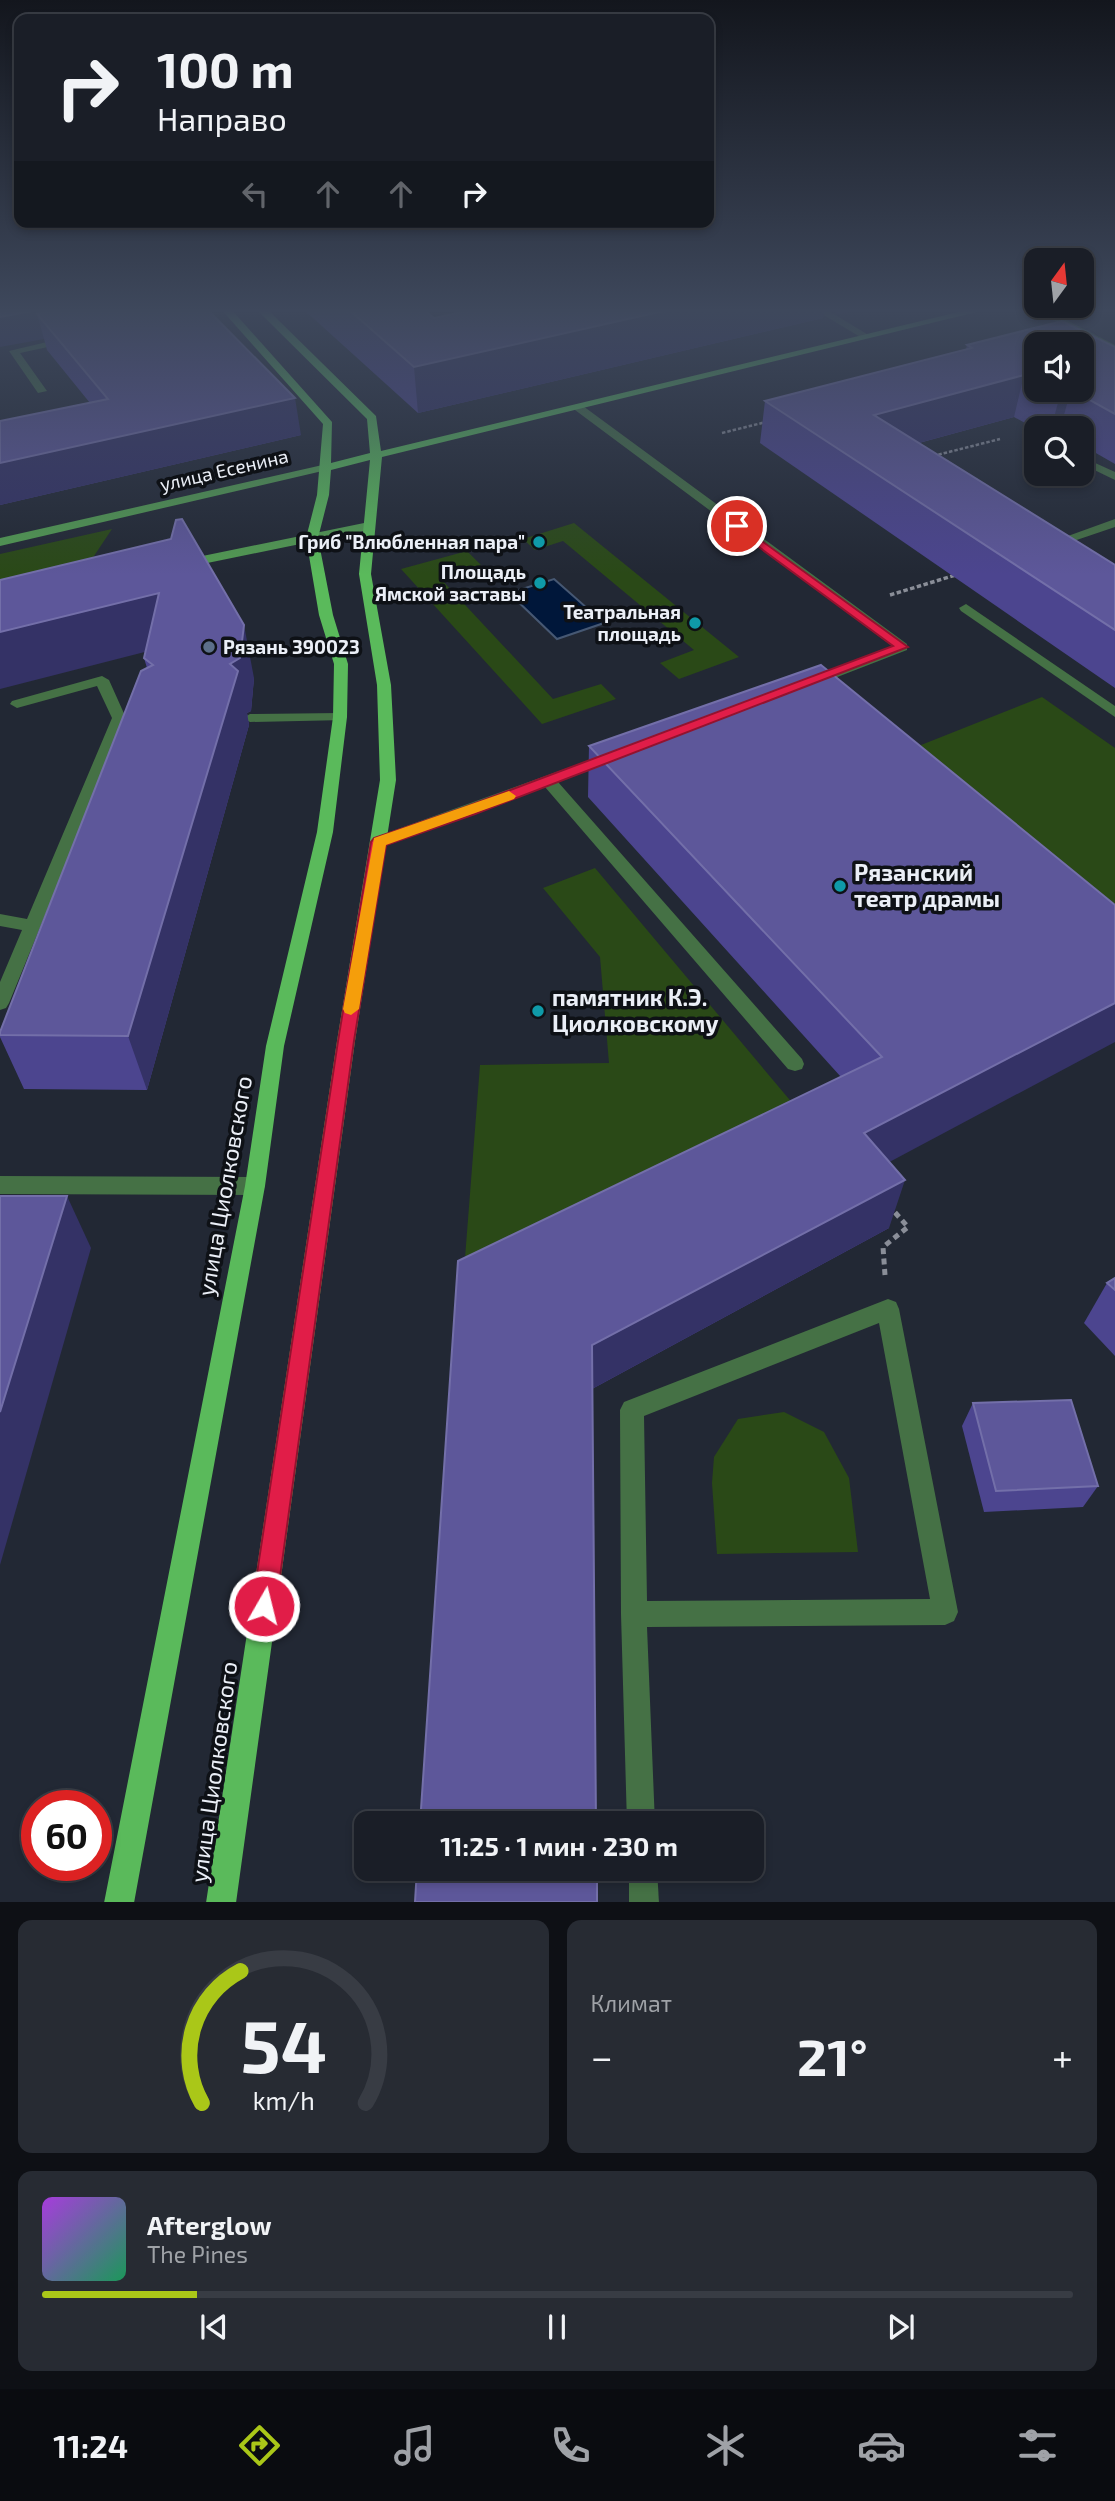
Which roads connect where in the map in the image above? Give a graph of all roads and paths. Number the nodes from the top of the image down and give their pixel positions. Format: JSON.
{"nodes":[{"id":1,"x":304,"y":397,"type":"edge"},
{"id":2,"x":350,"y":397,"type":"edge"},
{"id":3,"x":624,"y":397,"type":"edge"},
{"id":4,"x":579,"y":408,"type":"junction"},
{"id":5,"x":774,"y":421,"type":"edge"},
{"id":6,"x":722,"y":433,"type":"dead end"},
{"id":7,"x":1024,"y":437,"type":"edge"},
{"id":8,"x":376,"y":456,"type":"junction"},
{"id":9,"x":933,"y":456,"type":"edge"},
{"id":10,"x":1094,"y":466,"type":"edge"},
{"id":11,"x":327,"y":467,"type":"junction"},
{"id":12,"x":1115,"y":477,"type":"edge"},
{"id":13,"x":1115,"y":523,"type":"edge"},
{"id":14,"x":369,"y":526,"type":"junction"},
{"id":15,"x":312,"y":538,"type":"junction"},
{"id":16,"x":0,"y":542,"type":"edge"},
{"id":17,"x":1050,"y":556,"type":"edge"},
{"id":18,"x":167,"y":568,"type":"edge"},
{"id":19,"x":963,"y":572,"type":"edge"},
{"id":20,"x":849,"y":608,"type":"junction"},
{"id":21,"x":966,"y":608,"type":"dead end"},
{"id":22,"x":795,"y":688,"type":"edge"},
{"id":23,"x":17,"y":704,"type":"dead end"},
{"id":24,"x":1115,"y":713,"type":"edge"},
{"id":25,"x":340,"y":716,"type":"junction"},
{"id":26,"x":250,"y":718,"type":"dead end"},
{"id":27,"x":627,"y":751,"type":"edge"},
{"id":28,"x":549,"y":781,"type":"junction"},
{"id":29,"x":379,"y":842,"type":"junction"},
{"id":30,"x":0,"y":920,"type":"edge"},
{"id":31,"x":32,"y":926,"type":"junction"},
{"id":32,"x":0,"y":1003,"type":"edge"},
{"id":33,"x":795,"y":1064,"type":"dead end"},
{"id":34,"x":0,"y":1185,"type":"edge"},
{"id":35,"x":255,"y":1186,"type":"junction"},
{"id":36,"x":882,"y":1197,"type":"edge"},
{"id":37,"x":888,"y":1309,"type":"junction"},
{"id":38,"x":634,"y":1614,"type":"junction"},
{"id":39,"x":641,"y":1811,"type":"edge"},
{"id":40,"x":643,"y":1881,"type":"edge"},
{"id":41,"x":119,"y":1902,"type":"edge"},
{"id":42,"x":221,"y":1902,"type":"edge"},
{"id":43,"x":644,"y":1902,"type":"edge"}],
"edges":[{"from":1,"to":11,"type":"main road"},
{"from":2,"to":8,"type":"main road","name":"улица Циолковского"},
{"from":3,"to":4,"type":"main road","name":"улица Есенина"},
{"from":4,"to":8,"type":"main road","name":"улица Есенина"},
{"from":4,"to":20,"type":"street"},
{"from":5,"to":6,"type":"path"},
{"from":7,"to":9,"type":"path"},
{"from":8,"to":11,"type":"main road","name":"улица Есенина"},
{"from":8,"to":14,"type":"main road","name":"улица Циолковского"},
{"from":10,"to":12,"type":"street"},
{"from":11,"to":15,"type":"main road"},
{"from":11,"to":16,"type":"main road","name":"улица Есенина"},
{"from":13,"to":17,"type":"street"},
{"from":14,"to":15,"type":"main road"},
{"from":14,"to":29,"type":"main road","name":"улица Циолковского"},
{"from":15,"to":18,"type":"main road"},
{"from":15,"to":25,"type":"main road","name":"улица Циолковского"},
{"from":19,"to":20,"type":"path"},
{"from":20,"to":22,"type":"street"},
{"from":21,"to":24,"type":"street"},
{"from":23,"to":31,"type":"street"},
{"from":25,"to":26,"type":"street"},
{"from":25,"to":35,"type":"main road","name":"улица Циолковского"},
{"from":27,"to":28,"type":"street"},
{"from":28,"to":29,"type":"street"},
{"from":28,"to":33,"type":"street"},
{"from":29,"to":42,"type":"main road","name":"улица Циолковского"},
{"from":30,"to":31,"type":"street"},
{"from":31,"to":32,"type":"street"},
{"from":34,"to":35,"type":"street"},
{"from":35,"to":41,"type":"main road","name":"улица Циолковского"},
{"from":36,"to":37,"type":"path"},
{"from":37,"to":38,"type":"street"},
{"from":37,"to":38,"type":"street"},
{"from":38,"to":39,"type":"street"},
{"from":40,"to":43,"type":"street"}]}
